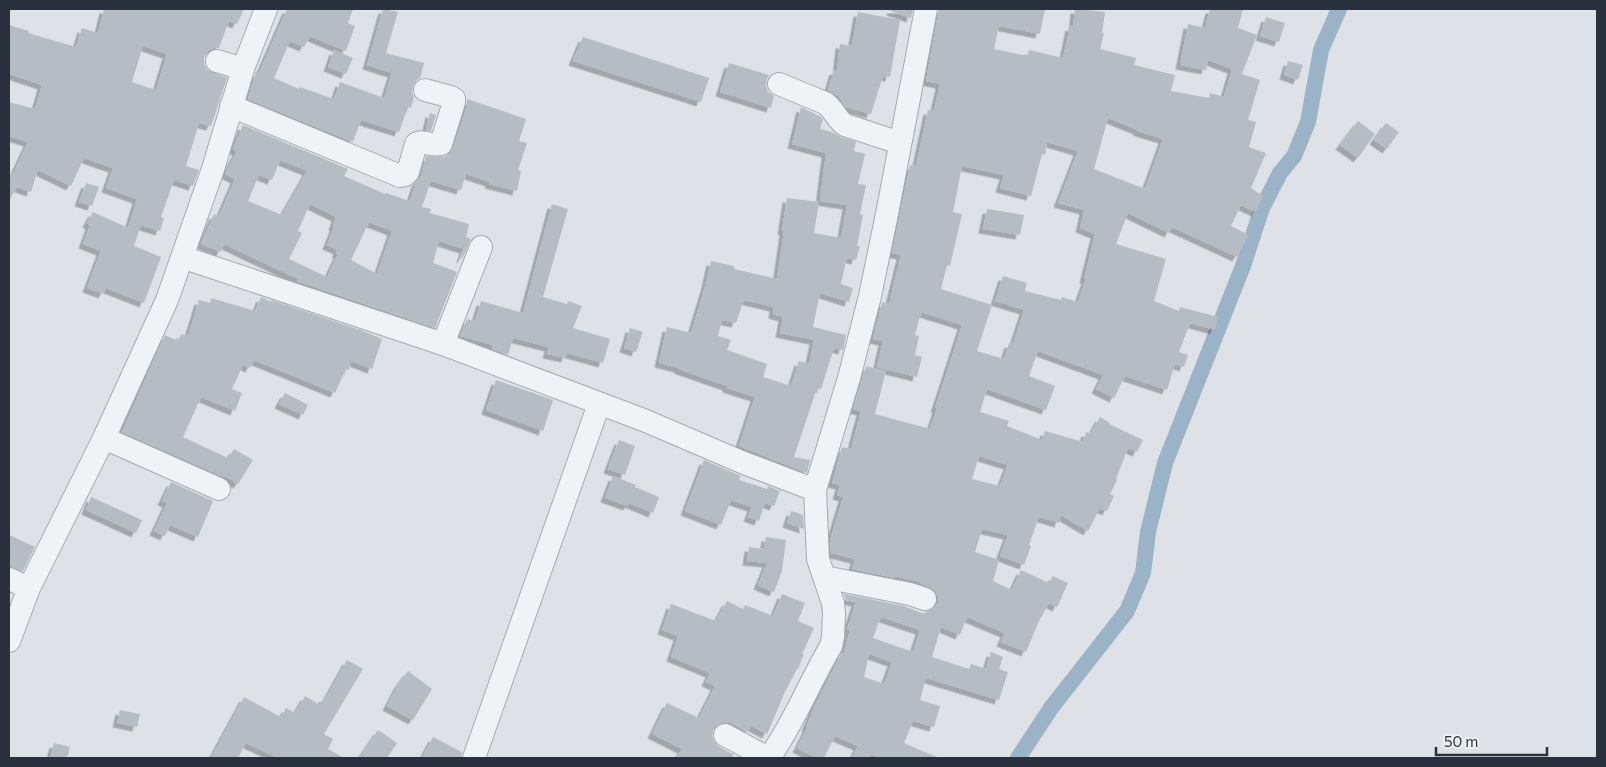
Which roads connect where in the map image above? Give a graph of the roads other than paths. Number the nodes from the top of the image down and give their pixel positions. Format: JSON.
{"nodes":[{"id":1,"x":266,"y":9,"type":"edge"},
{"id":2,"x":926,"y":9,"type":"edge"},
{"id":3,"x":217,"y":61,"type":"dead end"},
{"id":4,"x":243,"y":68,"type":"junction"},
{"id":5,"x":779,"y":84,"type":"dead end"},
{"id":6,"x":425,"y":90,"type":"dead end"},
{"id":7,"x":231,"y":106,"type":"junction"},
{"id":8,"x":900,"y":143,"type":"junction"},
{"id":9,"x":481,"y":247,"type":"dead end"},
{"id":10,"x":182,"y":257,"type":"junction"},
{"id":11,"x":442,"y":344,"type":"junction"},
{"id":12,"x":600,"y":404,"type":"junction"},
{"id":13,"x":104,"y":438,"type":"junction"},
{"id":14,"x":219,"y":489,"type":"dead end"},
{"id":15,"x":815,"y":490,"type":"junction"},
{"id":16,"x":824,"y":577,"type":"junction"},
{"id":17,"x":9,"y":579,"type":"edge"},
{"id":18,"x":29,"y":588,"type":"junction"},
{"id":19,"x":925,"y":599,"type":"dead end"},
{"id":20,"x":9,"y":641,"type":"edge"},
{"id":21,"x":725,"y":735,"type":"dead end"},
{"id":22,"x":474,"y":758,"type":"edge"},
{"id":23,"x":769,"y":758,"type":"edge"}],
"edges":[{"from":1,"to":4,"type":"street"},
{"from":2,"to":8,"type":"street"},
{"from":3,"to":4,"type":"street"},
{"from":4,"to":7,"type":"street"},
{"from":5,"to":8,"type":"street"},
{"from":6,"to":7,"type":"street"},
{"from":7,"to":10,"type":"street"},
{"from":8,"to":15,"type":"street"},
{"from":9,"to":11,"type":"street"},
{"from":10,"to":11,"type":"street"},
{"from":10,"to":13,"type":"street"},
{"from":11,"to":12,"type":"street"},
{"from":12,"to":15,"type":"street"},
{"from":12,"to":22,"type":"street"},
{"from":13,"to":14,"type":"street"},
{"from":13,"to":18,"type":"street"},
{"from":15,"to":16,"type":"street"},
{"from":16,"to":19,"type":"street"},
{"from":16,"to":23,"type":"street"},
{"from":17,"to":18,"type":"street"},
{"from":18,"to":20,"type":"street"},
{"from":21,"to":23,"type":"street"}]}
